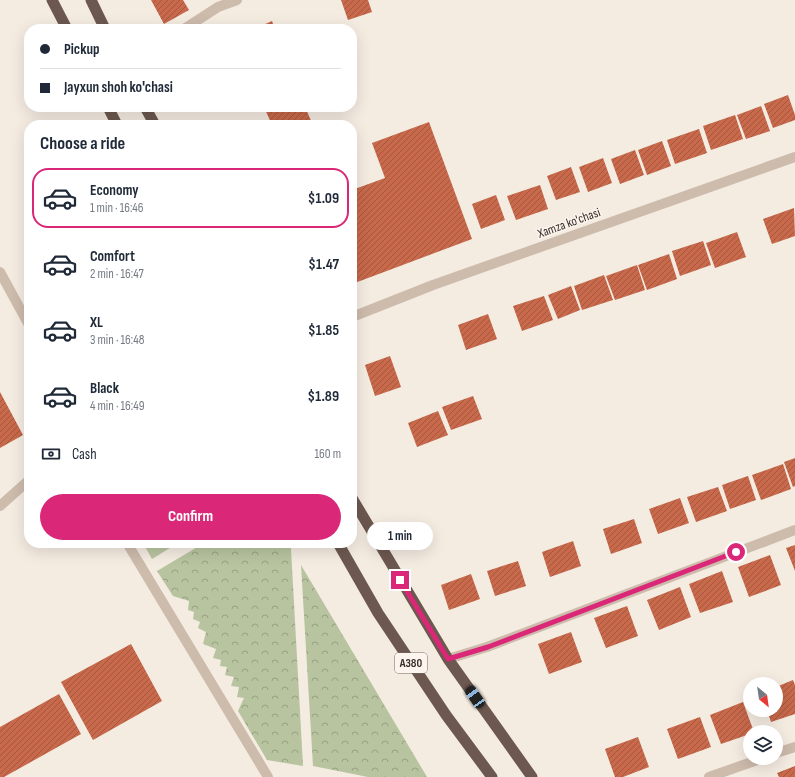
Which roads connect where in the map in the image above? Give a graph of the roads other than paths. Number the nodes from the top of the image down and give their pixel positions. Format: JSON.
{"nodes":[{"id":1,"x":52,"y":0,"type":"edge"},
{"id":2,"x":91,"y":0,"type":"edge"},
{"id":3,"x":237,"y":0,"type":"edge"},
{"id":4,"x":64,"y":24,"type":"edge"},
{"id":5,"x":103,"y":24,"type":"edge"},
{"id":6,"x":192,"y":24,"type":"edge"},
{"id":7,"x":795,"y":157,"type":"edge"},
{"id":8,"x":0,"y":272,"type":"edge"},
{"id":9,"x":357,"y":315,"type":"edge"},
{"id":10,"x":24,"y":316,"type":"edge"},
{"id":11,"x":24,"y":484,"type":"edge"},
{"id":12,"x":0,"y":506,"type":"edge"},
{"id":13,"x":357,"y":506,"type":"edge"},
{"id":14,"x":795,"y":530,"type":"edge"},
{"id":15,"x":130,"y":548,"type":"edge"},
{"id":16,"x":341,"y":548,"type":"edge"},
{"id":17,"x":448,"y":659,"type":"junction"},
{"id":18,"x":795,"y":747,"type":"edge"},
{"id":19,"x":783,"y":751,"type":"edge"},
{"id":20,"x":743,"y":765,"type":"edge"},
{"id":21,"x":268,"y":777,"type":"edge"},
{"id":22,"x":492,"y":777,"type":"edge"},
{"id":23,"x":532,"y":777,"type":"edge"},
{"id":24,"x":709,"y":777,"type":"edge"}],
"edges":[{"from":1,"to":4,"type":"highway"},
{"from":2,"to":5,"type":"highway"},
{"from":3,"to":6,"type":"street"},
{"from":7,"to":9,"type":"street","name":"Xamza ko'chasi"},
{"from":8,"to":10,"type":"street"},
{"from":11,"to":12,"type":"street"},
{"from":13,"to":17,"type":"highway","number":"A380"},
{"from":14,"to":17,"type":"street"},
{"from":15,"to":21,"type":"street"},
{"from":16,"to":22,"type":"highway","number":"A380"},
{"from":17,"to":23,"type":"highway","number":"A380"},
{"from":18,"to":19,"type":"street"},
{"from":20,"to":24,"type":"street"}]}
